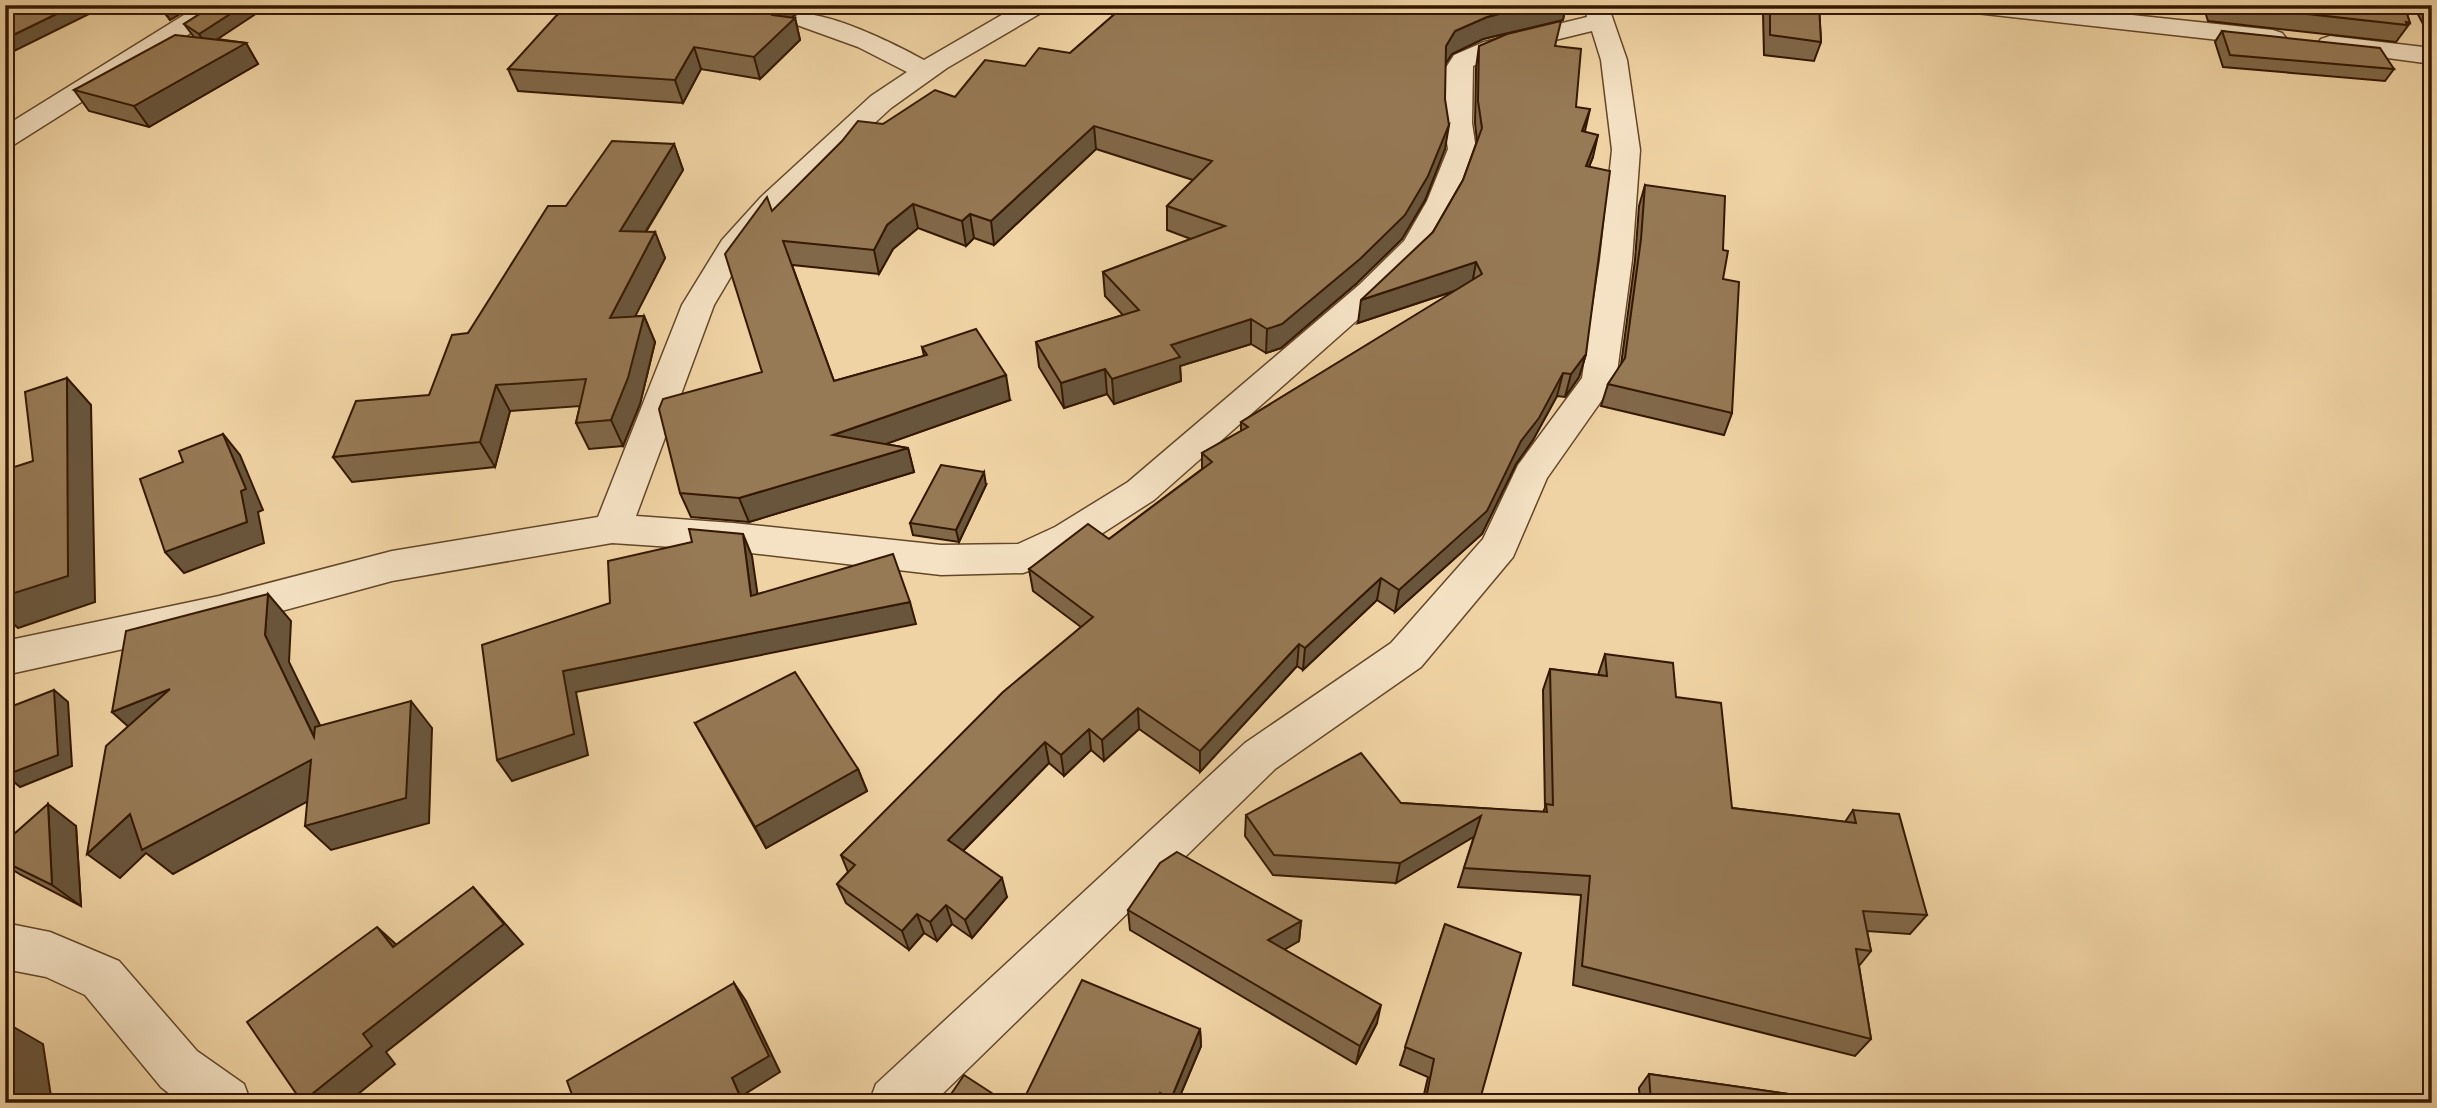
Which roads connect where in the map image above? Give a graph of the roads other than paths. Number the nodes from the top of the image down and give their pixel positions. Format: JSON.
{"nodes":[{"id":1,"x":218,"y":5,"type":"edge"},
{"id":2,"x":1037,"y":5,"type":"edge"},
{"id":3,"x":1967,"y":5,"type":"edge"},
{"id":4,"x":1599,"y":13,"type":"edge"},
{"id":5,"x":2166,"y":16,"type":"edge"},
{"id":6,"x":806,"y":20,"type":"dead end"},
{"id":7,"x":2409,"y":30,"type":"edge"},
{"id":8,"x":2425,"y":55,"type":"edge"},
{"id":9,"x":925,"y":71,"type":"junction"},
{"id":10,"x":5,"y":138,"type":"edge"},
{"id":11,"x":612,"y":529,"type":"junction"},
{"id":12,"x":5,"y":658,"type":"edge"},
{"id":13,"x":5,"y":946,"type":"edge"},
{"id":14,"x":225,"y":1103,"type":"edge"},
{"id":15,"x":895,"y":1103,"type":"edge"}],
"edges":[{"from":1,"to":10,"type":"street"},
{"from":2,"to":9,"type":"street"},
{"from":3,"to":5,"type":"street"},
{"from":4,"to":11,"type":"street"},
{"from":4,"to":15,"type":"street"},
{"from":5,"to":8,"type":"street"},
{"from":6,"to":9,"type":"street"},
{"from":7,"to":8,"type":"street"},
{"from":9,"to":11,"type":"street"},
{"from":11,"to":12,"type":"street"},
{"from":13,"to":14,"type":"street"}]}
